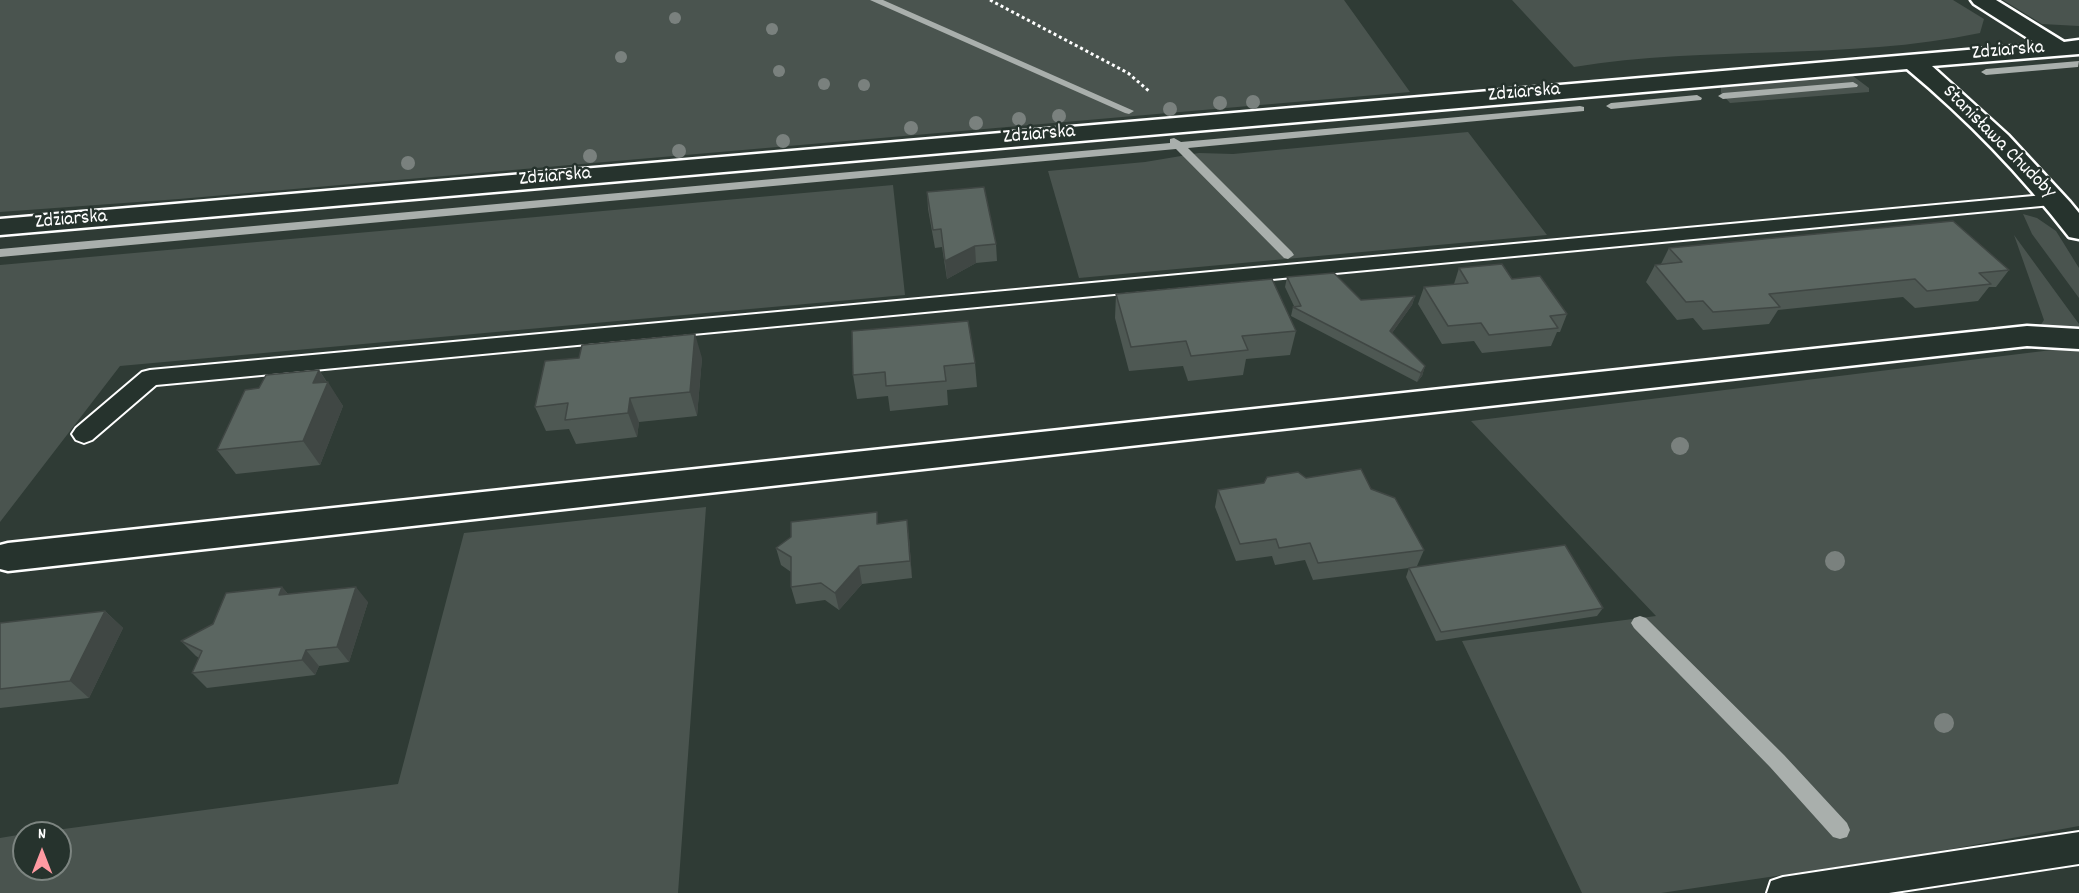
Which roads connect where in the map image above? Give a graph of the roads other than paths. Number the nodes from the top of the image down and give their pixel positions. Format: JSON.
{"nodes":[{"id":1,"x":1981,"y":0,"type":"edge"},
{"id":2,"x":2069,"y":47,"type":"edge"},
{"id":3,"x":1910,"y":60,"type":"junction"},
{"id":4,"x":2055,"y":200,"type":"junction"},
{"id":5,"x":0,"y":227,"type":"edge"},
{"id":6,"x":2079,"y":231,"type":"edge"},
{"id":7,"x":2079,"y":339,"type":"edge"},
{"id":8,"x":84,"y":434,"type":"dead end"},
{"id":9,"x":8,"y":557,"type":"dead end"},
{"id":10,"x":2079,"y":848,"type":"edge"},
{"id":11,"x":1783,"y":893,"type":"edge"}],
"edges":[{"from":1,"to":2,"type":"street"},
{"from":2,"to":3,"type":"street","name":"Zdziarska"},
{"from":3,"to":4,"type":"street","name":"Stanisława Chudoby"},
{"from":3,"to":5,"type":"street","name":"Zdziarska"},
{"from":4,"to":6,"type":"street","name":"Stanisława Chudoby"},
{"from":4,"to":8,"type":"lane"},
{"from":7,"to":9,"type":"street"},
{"from":10,"to":11,"type":"lane"}]}
